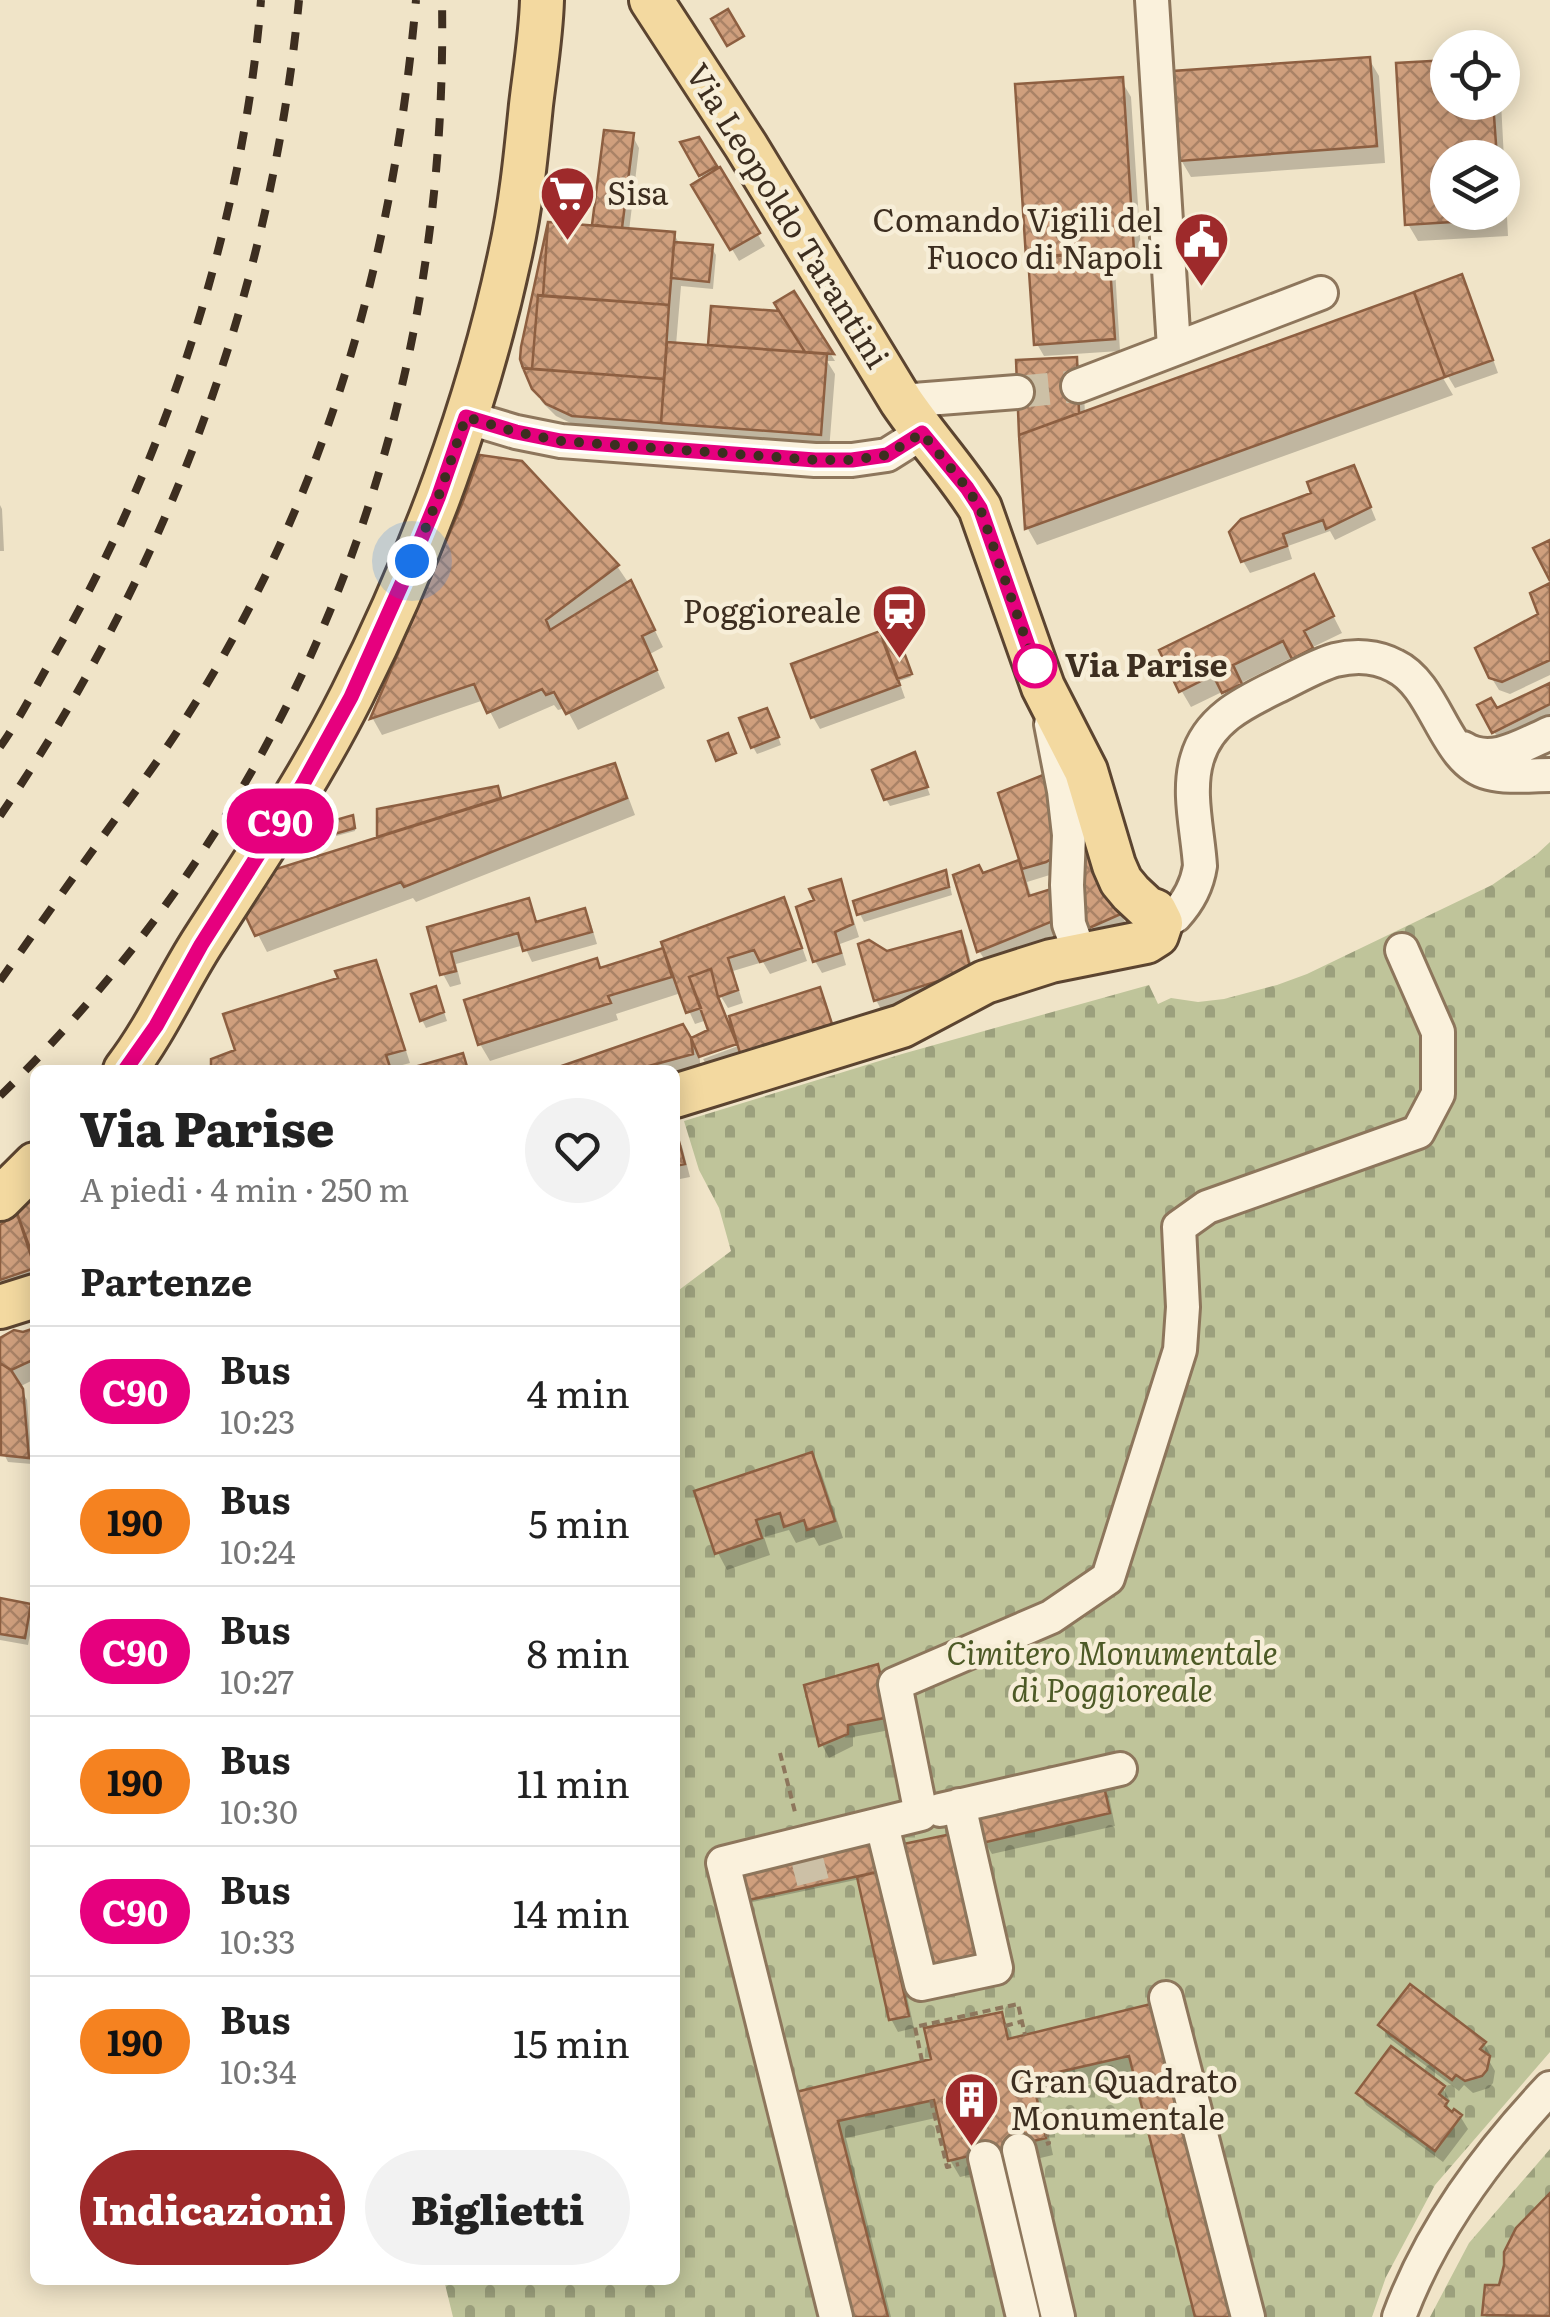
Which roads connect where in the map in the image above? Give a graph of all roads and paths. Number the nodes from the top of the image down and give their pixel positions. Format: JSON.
{"nodes":[{"id":1,"x":542,"y":0,"type":"edge"},
{"id":2,"x":650,"y":0,"type":"edge"},
{"id":3,"x":1152,"y":0,"type":"edge"},
{"id":4,"x":1321,"y":293,"type":"dead end"},
{"id":5,"x":1174,"y":348,"type":"junction"},
{"id":6,"x":1078,"y":386,"type":"tunnel mouth"},
{"id":7,"x":1018,"y":392,"type":"tunnel mouth"},
{"id":8,"x":466,"y":417,"type":"junction"},
{"id":9,"x":912,"y":417,"type":"junction"},
{"id":10,"x":1042,"y":688,"type":"junction"},
{"id":11,"x":1446,"y":730,"type":"junction"},
{"id":12,"x":1550,"y":733,"type":"edge"},
{"id":13,"x":1550,"y":774,"type":"edge"},
{"id":14,"x":1161,"y":912,"type":"junction"},
{"id":15,"x":1077,"y":946,"type":"dead end"},
{"id":16,"x":1402,"y":950,"type":"dead end"},
{"id":17,"x":129,"y":1065,"type":"edge"},
{"id":18,"x":680,"y":1094,"type":"edge"},
{"id":19,"x":30,"y":1169,"type":"edge"},
{"id":20,"x":0,"y":1199,"type":"edge"},
{"id":21,"x":30,"y":1298,"type":"edge"},
{"id":22,"x":0,"y":1307,"type":"edge"},
{"id":23,"x":780,"y":1752,"type":"dead end"},
{"id":24,"x":1120,"y":1768,"type":"dead end"},
{"id":25,"x":960,"y":1805,"type":"junction"},
{"id":26,"x":922,"y":1814,"type":"junction"},
{"id":27,"x":882,"y":1824,"type":"junction"},
{"id":28,"x":804,"y":1848,"type":"junction"},
{"id":29,"x":1166,"y":1998,"type":"dead end"},
{"id":30,"x":1022,"y":2022,"type":"junction"},
{"id":31,"x":1005,"y":2026,"type":"dead end"},
{"id":32,"x":1025,"y":2035,"type":"dead end"},
{"id":33,"x":927,"y":2043,"type":"dead end"},
{"id":34,"x":919,"y":2044,"type":"junction"},
{"id":35,"x":922,"y":2061,"type":"dead end"},
{"id":36,"x":1550,"y":2088,"type":"edge"},
{"id":37,"x":1018,"y":2150,"type":"dead end"},
{"id":38,"x":986,"y":2158,"type":"dead end"},
{"id":39,"x":836,"y":2317,"type":"edge"},
{"id":40,"x":1023,"y":2317,"type":"edge"},
{"id":41,"x":1058,"y":2317,"type":"edge"},
{"id":42,"x":1248,"y":2317,"type":"edge"},
{"id":43,"x":1400,"y":2317,"type":"edge"}],
"edges":[{"from":1,"to":8,"type":"main road"},
{"from":2,"to":9,"type":"main road","name":"Via Leopoldo Tarantini"},
{"from":3,"to":5,"type":"street"},
{"from":4,"to":5,"type":"street"},
{"from":5,"to":6,"type":"street"},
{"from":7,"to":9,"type":"street"},
{"from":8,"to":9,"type":"street"},
{"from":8,"to":17,"type":"main road"},
{"from":9,"to":10,"type":"main road","name":"Via Leopoldo Tarantini"},
{"from":10,"to":14,"type":"main road","name":"Via Leopoldo Tarantini"},
{"from":10,"to":15,"type":"street"},
{"from":11,"to":12,"type":"street"},
{"from":11,"to":13,"type":"street"},
{"from":11,"to":14,"type":"street"},
{"from":14,"to":18,"type":"main road"},
{"from":16,"to":26,"type":"street"},
{"from":19,"to":20,"type":"main road"},
{"from":21,"to":22,"type":"main road"},
{"from":23,"to":28,"type":"path"},
{"from":24,"to":25,"type":"street"},
{"from":25,"to":26,"type":"street"},
{"from":25,"to":27,"type":"street"},
{"from":26,"to":27,"type":"street"},
{"from":27,"to":28,"type":"street"},
{"from":28,"to":39,"type":"street"},
{"from":29,"to":42,"type":"street"},
{"from":30,"to":31,"type":"path"},
{"from":30,"to":32,"type":"path"},
{"from":30,"to":34,"type":"path"},
{"from":33,"to":34,"type":"path"},
{"from":34,"to":35,"type":"path"},
{"from":36,"to":43,"type":"street"},
{"from":37,"to":41,"type":"street"},
{"from":38,"to":40,"type":"street"}]}
